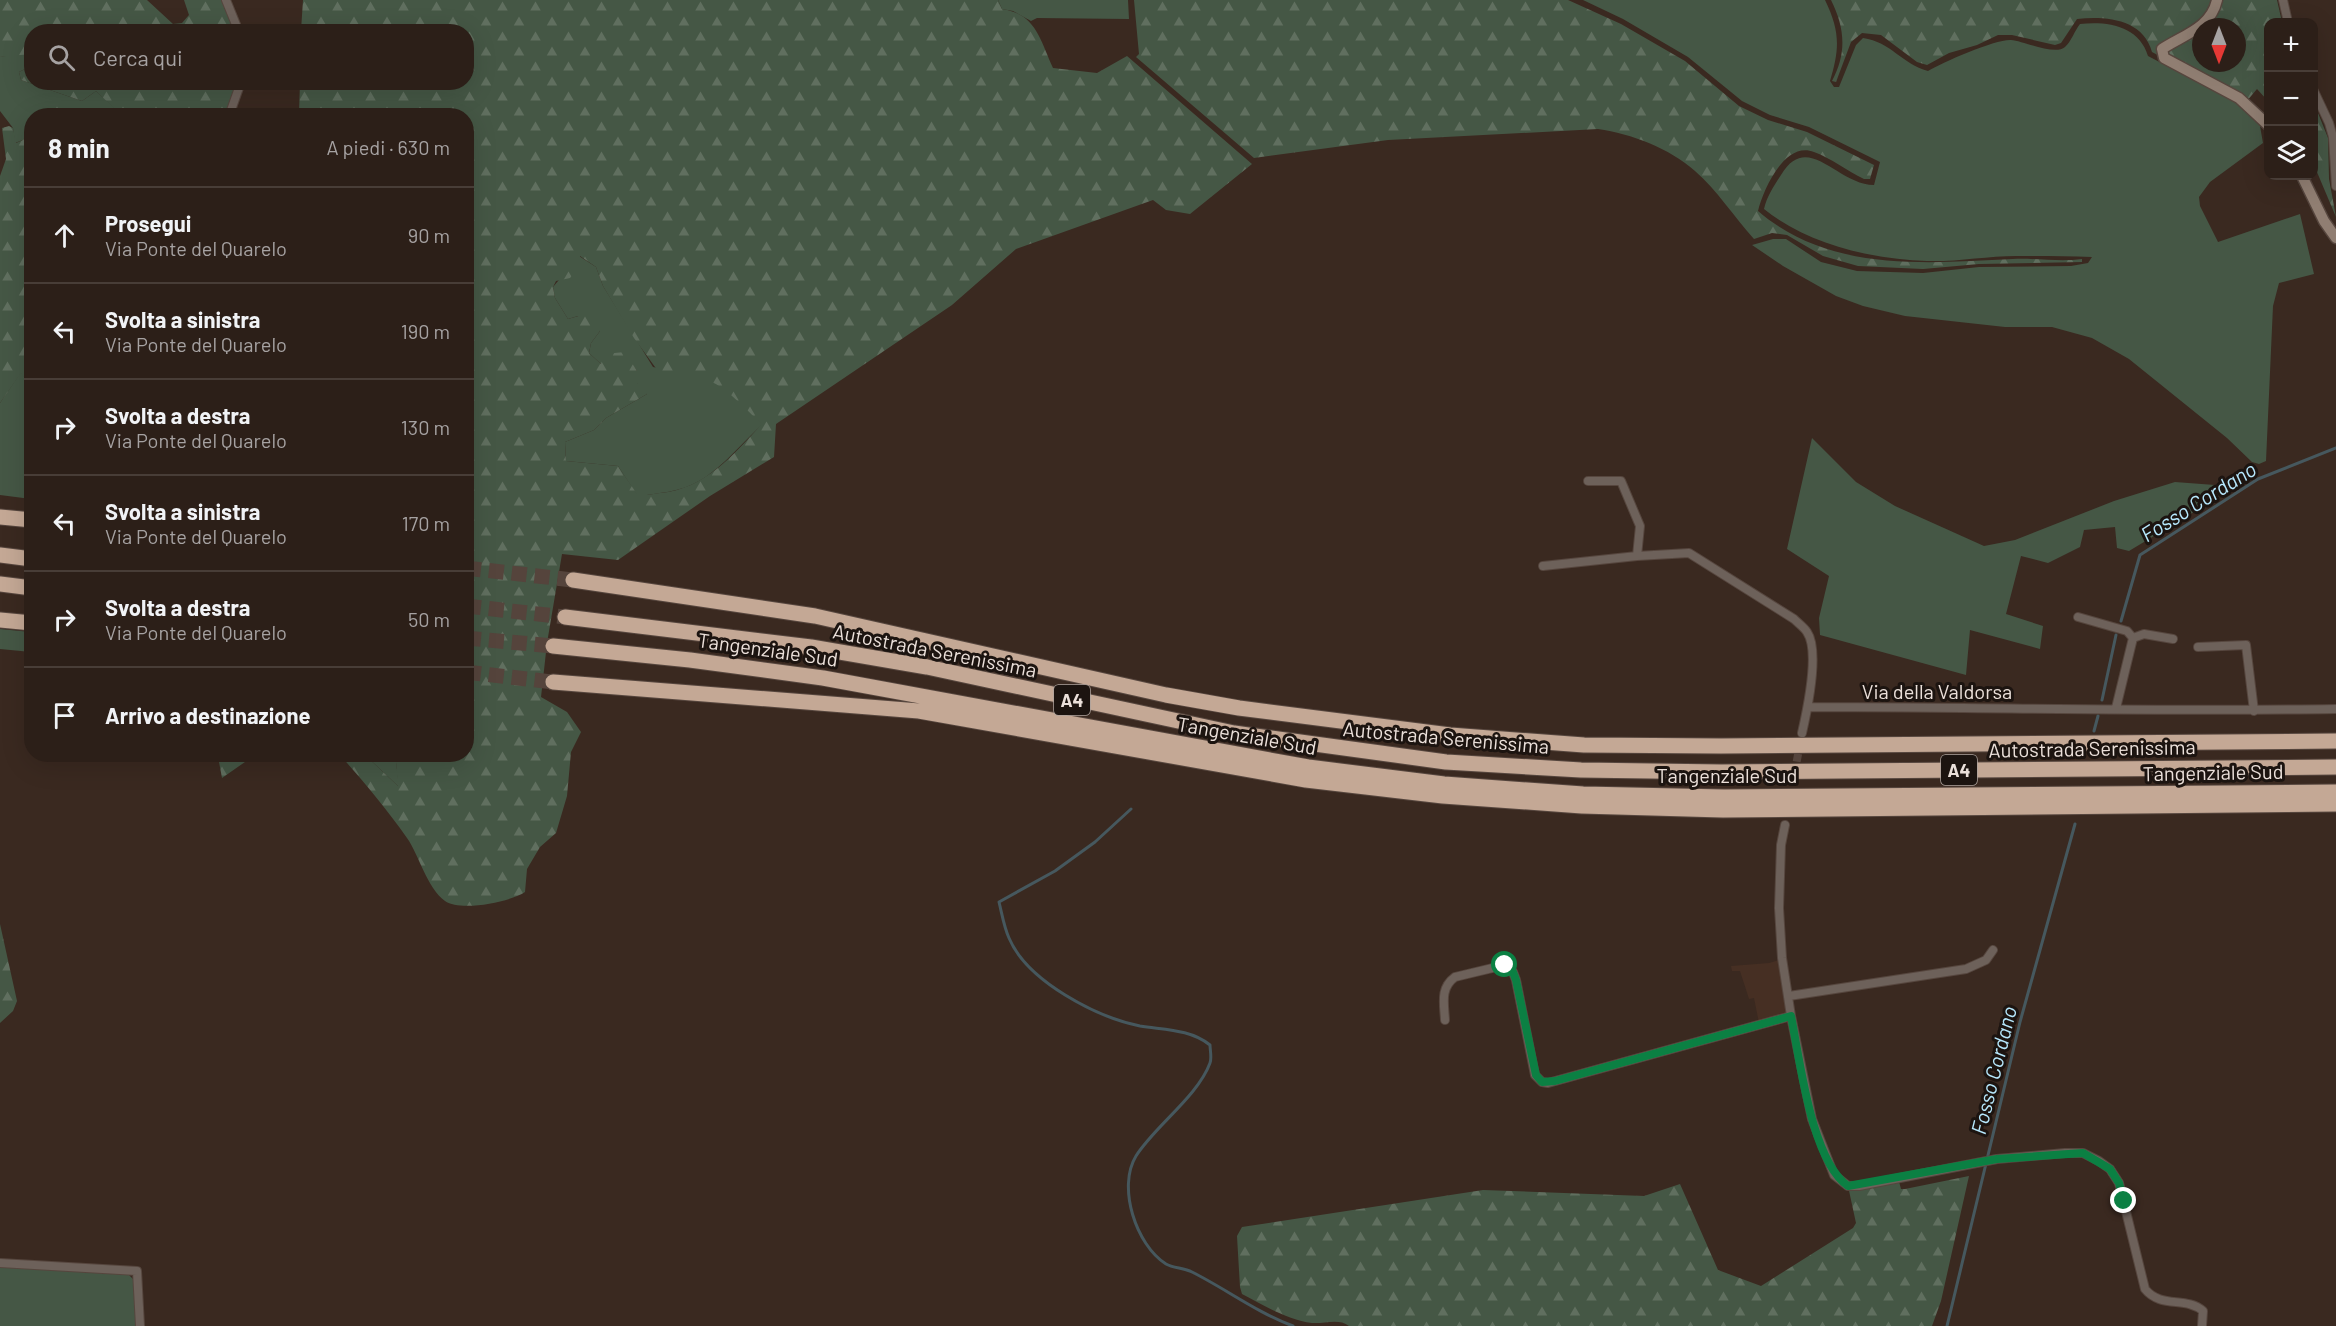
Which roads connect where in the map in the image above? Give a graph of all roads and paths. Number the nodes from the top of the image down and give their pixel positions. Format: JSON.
{"nodes":[{"id":1,"x":226,"y":0,"type":"edge"},
{"id":2,"x":2217,"y":0,"type":"edge"},
{"id":3,"x":2283,"y":0,"type":"edge"},
{"id":4,"x":2287,"y":18,"type":"edge"},
{"id":5,"x":236,"y":24,"type":"edge"},
{"id":6,"x":238,"y":90,"type":"edge"},
{"id":7,"x":2318,"y":100,"type":"edge"},
{"id":8,"x":232,"y":108,"type":"edge"},
{"id":9,"x":2264,"y":121,"type":"edge"},
{"id":10,"x":2304,"y":180,"type":"edge"},
{"id":11,"x":2336,"y":186,"type":"edge"},
{"id":12,"x":2336,"y":238,"type":"edge"},
{"id":13,"x":1588,"y":481,"type":"dead end"},
{"id":14,"x":0,"y":517,"type":"edge"},
{"id":15,"x":24,"y":519,"type":"edge"},
{"id":16,"x":0,"y":555,"type":"edge"},
{"id":17,"x":1637,"y":556,"type":"junction"},
{"id":18,"x":24,"y":558,"type":"edge"},
{"id":19,"x":1543,"y":566,"type":"dead end"},
{"id":20,"x":573,"y":580,"type":"tunnel mouth"},
{"id":21,"x":0,"y":585,"type":"edge"},
{"id":22,"x":24,"y":587,"type":"edge"},
{"id":23,"x":565,"y":617,"type":"tunnel mouth"},
{"id":24,"x":2078,"y":617,"type":"dead end"},
{"id":25,"x":0,"y":620,"type":"edge"},
{"id":26,"x":24,"y":622,"type":"edge"},
{"id":27,"x":2133,"y":638,"type":"junction"},
{"id":28,"x":2174,"y":639,"type":"dead end"},
{"id":29,"x":553,"y":646,"type":"tunnel mouth"},
{"id":30,"x":2198,"y":647,"type":"dead end"},
{"id":31,"x":553,"y":682,"type":"tunnel mouth"},
{"id":32,"x":1808,"y":706,"type":"junction"},
{"id":33,"x":2116,"y":708,"type":"junction"},
{"id":34,"x":2336,"y":709,"type":"edge"},
{"id":35,"x":2254,"y":711,"type":"junction"},
{"id":36,"x":1802,"y":734,"type":"tunnel mouth"},
{"id":37,"x":2336,"y":741,"type":"edge"},
{"id":38,"x":2336,"y":767,"type":"edge"},
{"id":39,"x":2336,"y":792,"type":"edge"},
{"id":40,"x":2336,"y":804,"type":"edge"},
{"id":41,"x":1785,"y":825,"type":"dead end"},
{"id":42,"x":1992,"y":950,"type":"dead end"},
{"id":43,"x":1788,"y":996,"type":"junction"},
{"id":44,"x":1791,"y":1016,"type":"junction"},
{"id":45,"x":1445,"y":1020,"type":"dead end"},
{"id":46,"x":0,"y":1263,"type":"edge"},
{"id":47,"x":140,"y":1326,"type":"edge"},
{"id":48,"x":2202,"y":1326,"type":"edge"}],
"edges":[{"from":1,"to":5,"type":"street"},
{"from":2,"to":9,"type":"street"},
{"from":3,"to":4,"type":"street"},
{"from":6,"to":8,"type":"street"},
{"from":7,"to":11,"type":"street"},
{"from":10,"to":12,"type":"street"},
{"from":13,"to":17,"type":"street"},
{"from":14,"to":15,"type":"highway"},
{"from":16,"to":18,"type":"highway"},
{"from":17,"to":19,"type":"street"},
{"from":17,"to":32,"type":"street"},
{"from":20,"to":37,"type":"highway","name":"Autostrada Serenissima","number":"A4"},
{"from":21,"to":22,"type":"highway"},
{"from":23,"to":38,"type":"highway","name":"Autostrada Serenissima","number":"A4"},
{"from":24,"to":27,"type":"street"},
{"from":25,"to":26,"type":"highway"},
{"from":27,"to":28,"type":"street"},
{"from":27,"to":33,"type":"street"},
{"from":29,"to":39,"type":"highway","name":"Tangenziale Sud"},
{"from":30,"to":35,"type":"street"},
{"from":31,"to":40,"type":"highway","name":"Tangenziale Sud"},
{"from":32,"to":33,"type":"street","name":"Via della Valdorsa"},
{"from":32,"to":36,"type":"street"},
{"from":33,"to":35,"type":"street","name":"Via della Valdorsa"},
{"from":34,"to":35,"type":"street","name":"Via della Valdorsa"},
{"from":41,"to":43,"type":"street"},
{"from":42,"to":43,"type":"street"},
{"from":43,"to":44,"type":"street"},
{"from":44,"to":45,"type":"street"},
{"from":44,"to":48,"type":"street"},
{"from":46,"to":47,"type":"street"}]}
